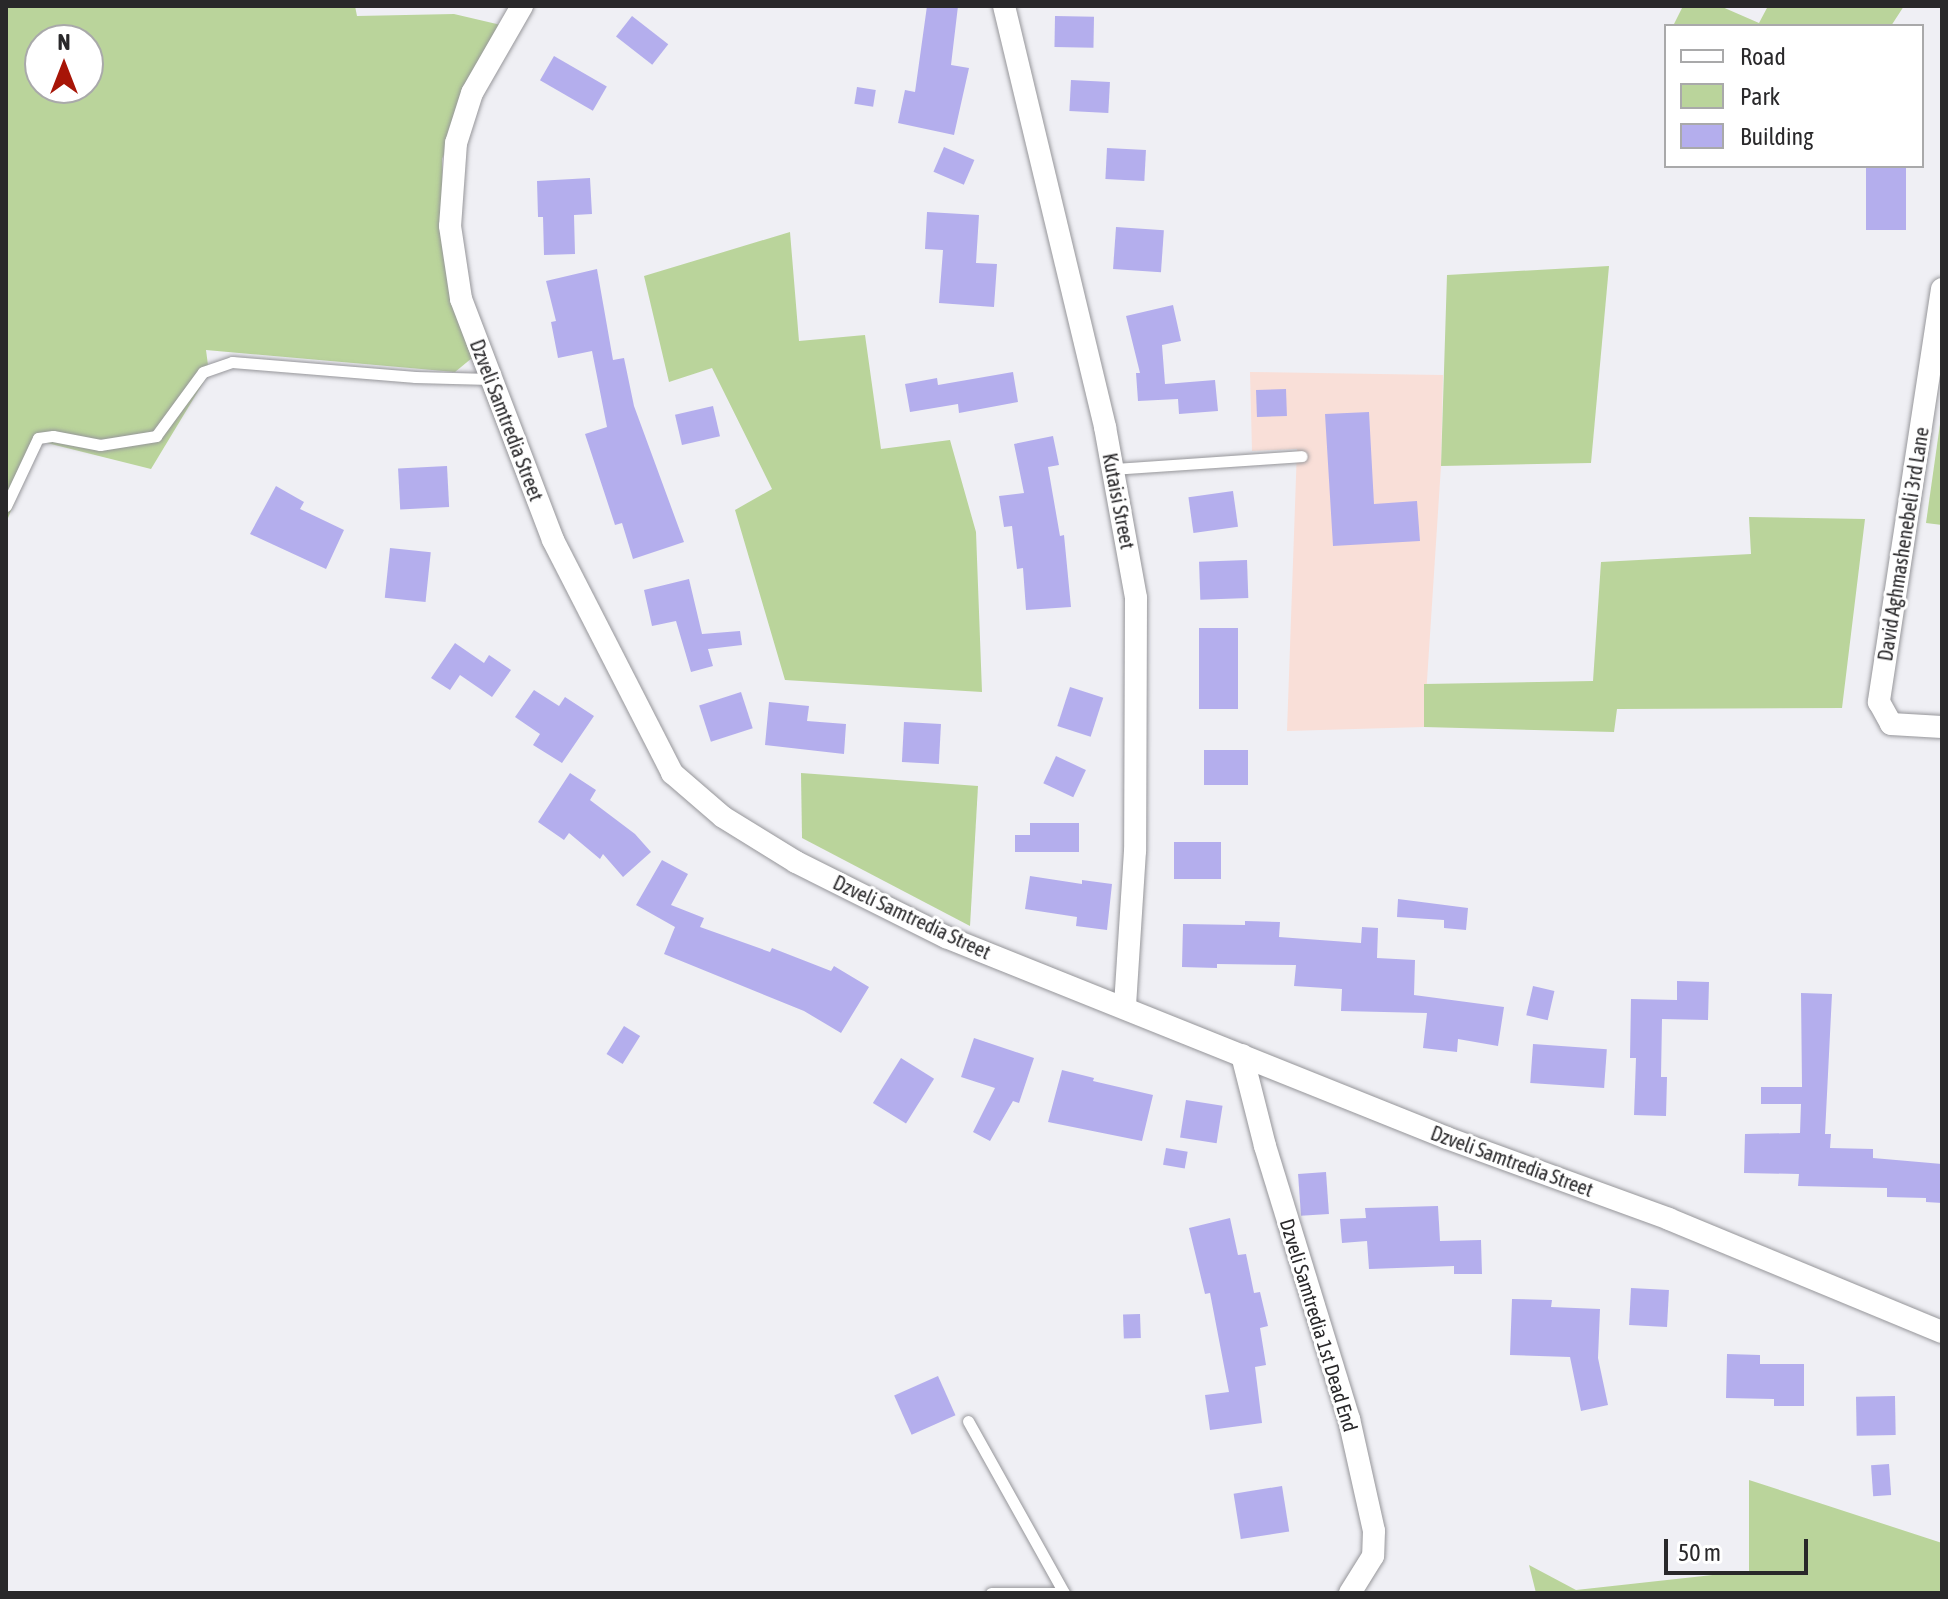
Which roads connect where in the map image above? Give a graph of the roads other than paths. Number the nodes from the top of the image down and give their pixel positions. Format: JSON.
{"nodes":[{"id":1,"x":522,"y":6,"type":"edge"},
{"id":2,"x":1004,"y":6,"type":"edge"},
{"id":3,"x":1942,"y":289,"type":"edge"},
{"id":4,"x":490,"y":379,"type":"junction"},
{"id":5,"x":1302,"y":456,"type":"dead end"},
{"id":6,"x":1113,"y":469,"type":"junction"},
{"id":7,"x":6,"y":506,"type":"edge"},
{"id":8,"x":1942,"y":727,"type":"edge"},
{"id":9,"x":1125,"y":1007,"type":"junction"},
{"id":10,"x":1242,"y":1055,"type":"junction"},
{"id":11,"x":1942,"y":1332,"type":"edge"},
{"id":12,"x":968,"y":1421,"type":"dead end"},
{"id":13,"x":991,"y":1593,"type":"edge"},
{"id":14,"x":1350,"y":1593,"type":"edge"}],
"edges":[{"from":1,"to":4,"type":"street","name":"Dzveli Samtredia Street"},
{"from":2,"to":6,"type":"street","name":"Kutaisi Street"},
{"from":3,"to":8,"type":"street","name":"David Aghmashenebeli 3rd Lane"},
{"from":4,"to":7,"type":"lane"},
{"from":4,"to":9,"type":"street","name":"Dzveli Samtredia Street"},
{"from":5,"to":6,"type":"lane"},
{"from":6,"to":9,"type":"street","name":"Kutaisi Street"},
{"from":9,"to":10,"type":"street","name":"Dzveli Samtredia Street"},
{"from":10,"to":11,"type":"street","name":"Dzveli Samtredia Street"},
{"from":10,"to":14,"type":"street","name":"Dzveli Samtredia 1st Dead End"},
{"from":12,"to":13,"type":"lane"}]}
